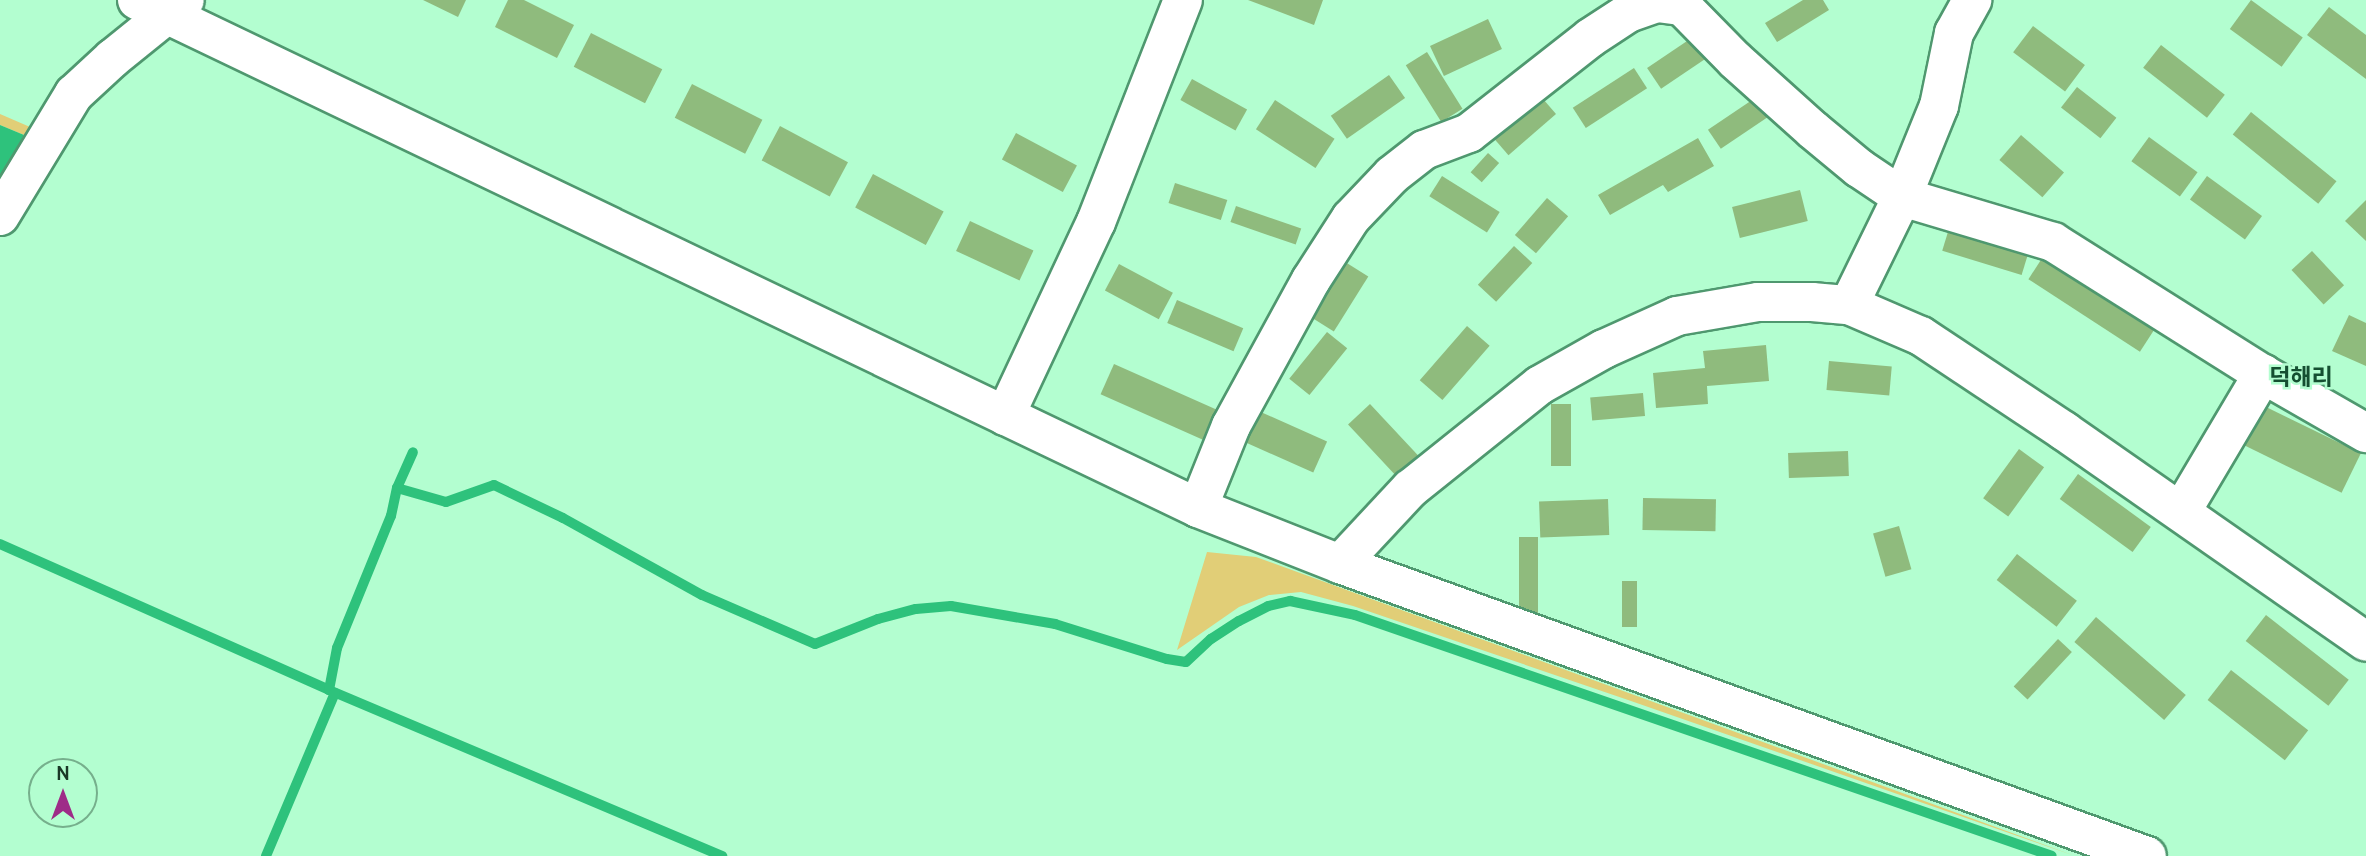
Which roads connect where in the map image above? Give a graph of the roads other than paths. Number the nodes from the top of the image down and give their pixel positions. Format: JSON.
{"nodes":[{"id":1,"x":1183,"y":0,"type":"edge"},
{"id":2,"x":1972,"y":0,"type":"edge"},
{"id":3,"x":163,"y":5,"type":"edge"},
{"id":4,"x":1902,"y":197,"type":"junction"},
{"id":5,"x":0,"y":216,"type":"edge"},
{"id":6,"x":1849,"y":305,"type":"junction"},
{"id":7,"x":2263,"y":373,"type":"junction"},
{"id":8,"x":1005,"y":416,"type":"junction"},
{"id":9,"x":2366,"y":433,"type":"edge"},
{"id":10,"x":1198,"y":508,"type":"junction"},
{"id":11,"x":2181,"y":512,"type":"junction"},
{"id":12,"x":1339,"y":564,"type":"junction"},
{"id":13,"x":2366,"y":642,"type":"edge"},
{"id":14,"x":2147,"y":856,"type":"edge"}],
"edges":[{"from":1,"to":8,"type":"street"},
{"from":2,"to":4,"type":"street"},
{"from":3,"to":5,"type":"street"},
{"from":3,"to":8,"type":"street"},
{"from":4,"to":6,"type":"street"},
{"from":4,"to":7,"type":"street"},
{"from":4,"to":10,"type":"street"},
{"from":6,"to":11,"type":"street"},
{"from":6,"to":12,"type":"street"},
{"from":7,"to":9,"type":"street"},
{"from":7,"to":11,"type":"street"},
{"from":8,"to":10,"type":"street"},
{"from":10,"to":12,"type":"street"},
{"from":11,"to":13,"type":"street"},
{"from":12,"to":14,"type":"street"}]}
